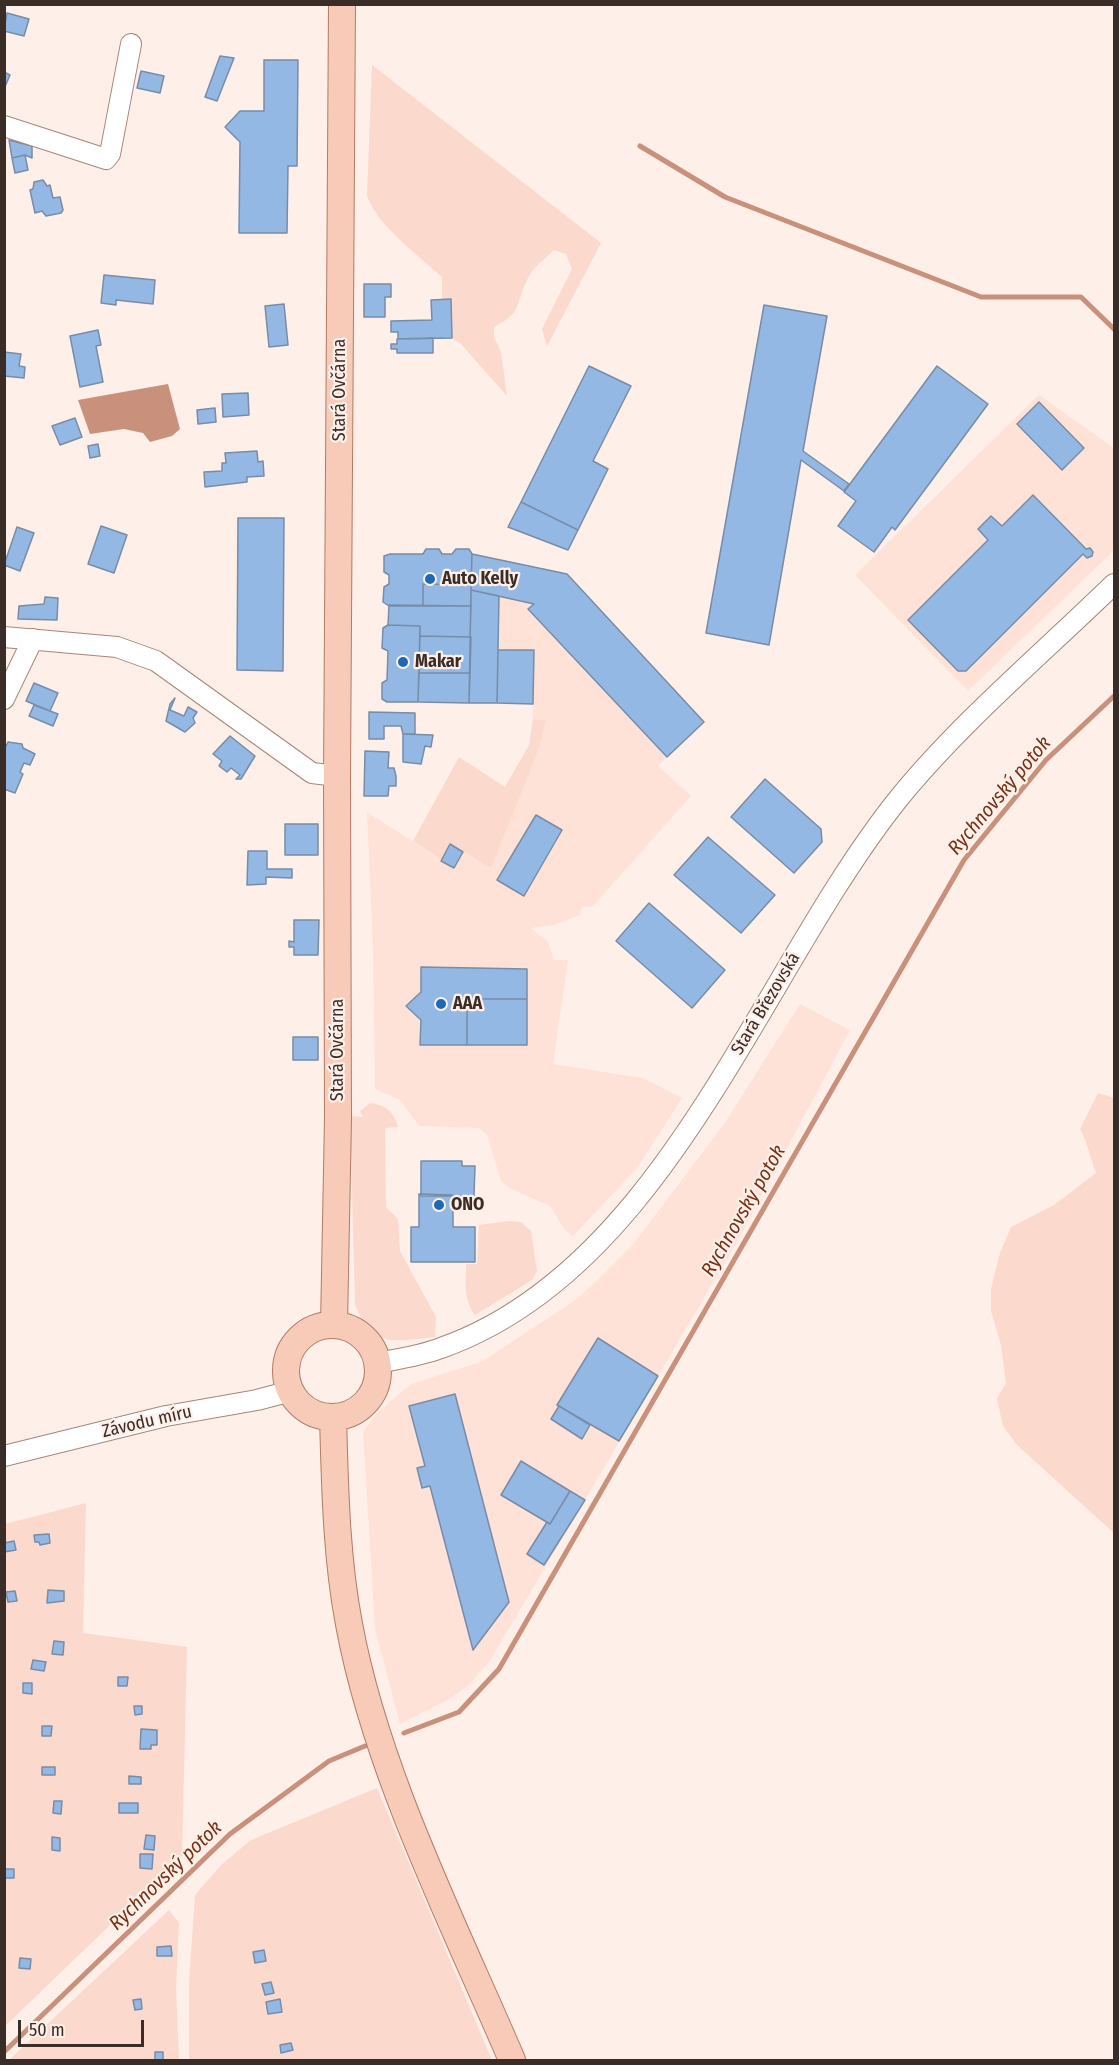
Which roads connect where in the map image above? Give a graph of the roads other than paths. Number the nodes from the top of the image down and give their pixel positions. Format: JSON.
{"nodes":[{"id":1,"x":342,"y":4,"type":"edge"},
{"id":2,"x":131,"y":44,"type":"dead end"},
{"id":3,"x":4,"y":126,"type":"edge"},
{"id":4,"x":1114,"y":584,"type":"edge"},
{"id":5,"x":4,"y":636,"type":"edge"},
{"id":6,"x":33,"y":639,"type":"junction"},
{"id":7,"x":4,"y":699,"type":"edge"},
{"id":8,"x":337,"y":776,"type":"junction"},
{"id":9,"x":334,"y":1325,"type":"junction"},
{"id":10,"x":376,"y":1363,"type":"junction"},
{"id":11,"x":291,"y":1391,"type":"junction"},
{"id":12,"x":333,"y":1417,"type":"junction"},
{"id":13,"x":4,"y":1456,"type":"edge"},
{"id":14,"x":512,"y":2061,"type":"edge"}],
"edges":[{"from":1,"to":8,"type":"main road","name":"Stará Ovčárna"},
{"from":2,"to":3,"type":"street"},
{"from":4,"to":10,"type":"street","name":"Stará Březovská"},
{"from":5,"to":6,"type":"street"},
{"from":6,"to":7,"type":"street"},
{"from":6,"to":8,"type":"street"},
{"from":8,"to":9,"type":"main road","name":"Stará Ovčárna"},
{"from":9,"to":10,"type":"main road"},
{"from":9,"to":11,"type":"main road"},
{"from":10,"to":12,"type":"main road"},
{"from":11,"to":12,"type":"main road"},
{"from":11,"to":13,"type":"street","name":"Závodu míru"},
{"from":12,"to":14,"type":"main road"}]}
